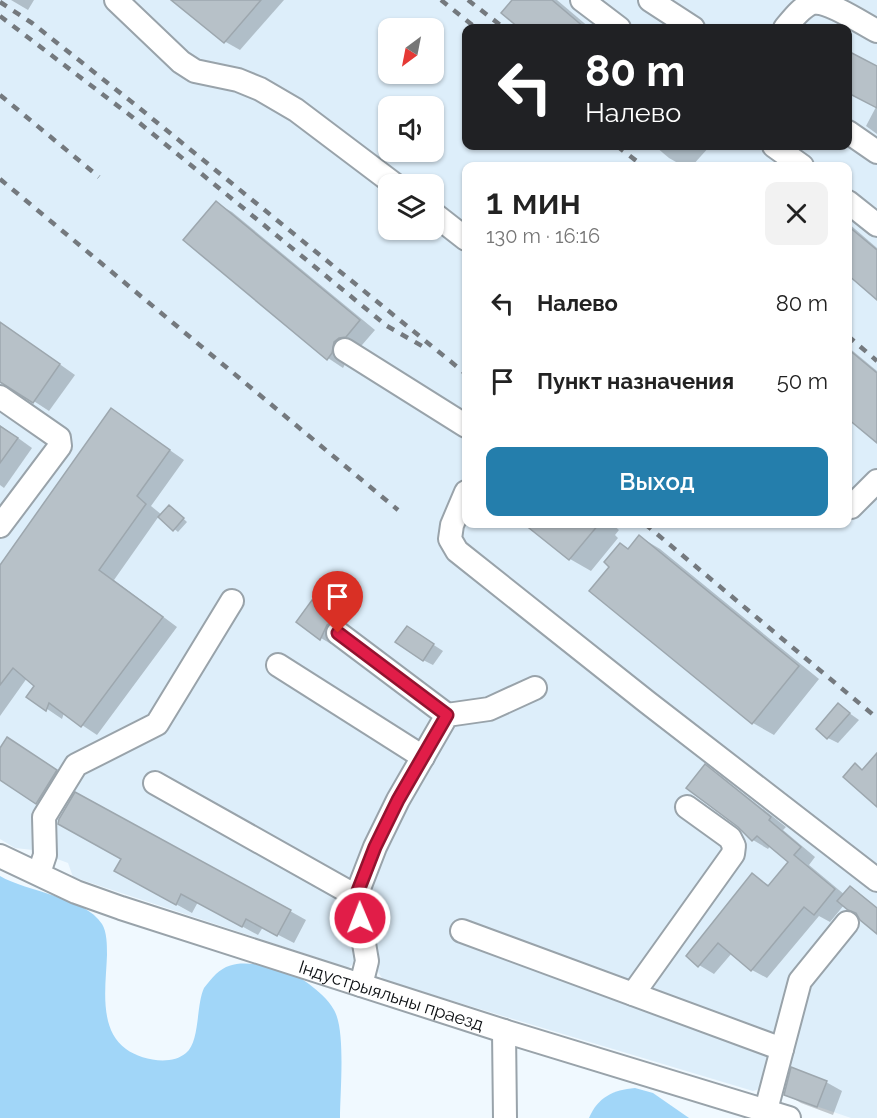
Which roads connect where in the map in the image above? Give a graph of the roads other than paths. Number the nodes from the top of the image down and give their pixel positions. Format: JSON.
{"nodes":[{"id":1,"x":116,"y":0,"type":"edge"},
{"id":2,"x":582,"y":0,"type":"edge"},
{"id":3,"x":650,"y":0,"type":"edge"},
{"id":4,"x":614,"y":24,"type":"edge"},
{"id":5,"x":687,"y":24,"type":"edge"},
{"id":6,"x":789,"y":24,"type":"edge"},
{"id":7,"x":877,"y":31,"type":"edge"},
{"id":8,"x":852,"y":135,"type":"edge"},
{"id":9,"x":779,"y":150,"type":"edge"},
{"id":10,"x":877,"y":152,"type":"edge"},
{"id":11,"x":796,"y":162,"type":"edge"},
{"id":12,"x":381,"y":174,"type":"edge"},
{"id":13,"x":852,"y":205,"type":"edge"},
{"id":14,"x":444,"y":222,"type":"edge"},
{"id":15,"x":877,"y":225,"type":"edge"},
{"id":16,"x":462,"y":236,"type":"edge"},
{"id":17,"x":345,"y":350,"type":"dead end"},
{"id":18,"x":0,"y":397,"type":"edge"},
{"id":19,"x":462,"y":423,"type":"edge"},
{"id":20,"x":877,"y":481,"type":"edge"},
{"id":21,"x":462,"y":501,"type":"edge"},
{"id":22,"x":852,"y":506,"type":"edge"},
{"id":23,"x":0,"y":526,"type":"edge"},
{"id":24,"x":232,"y":601,"type":"dead end"},
{"id":25,"x":338,"y":633,"type":"dead end"},
{"id":26,"x":278,"y":665,"type":"dead end"},
{"id":27,"x":535,"y":688,"type":"dead end"},
{"id":28,"x":447,"y":715,"type":"junction"},
{"id":29,"x":423,"y":757,"type":"junction"},
{"id":30,"x":155,"y":783,"type":"dead end"},
{"id":31,"x":687,"y":807,"type":"dead end"},
{"id":32,"x":0,"y":856,"type":"edge"},
{"id":33,"x":39,"y":873,"type":"junction"},
{"id":34,"x":877,"y":880,"type":"edge"},
{"id":35,"x":356,"y":896,"type":"junction"},
{"id":36,"x":847,"y":923,"type":"dead end"},
{"id":37,"x":462,"y":931,"type":"dead end"},
{"id":38,"x":361,"y":985,"type":"junction"},
{"id":39,"x":633,"y":994,"type":"junction"},
{"id":40,"x":504,"y":1031,"type":"junction"},
{"id":41,"x":782,"y":1049,"type":"junction"},
{"id":42,"x":766,"y":1110,"type":"junction"},
{"id":43,"x":505,"y":1118,"type":"edge"},
{"id":44,"x":789,"y":1118,"type":"edge"}],
"edges":[{"from":1,"to":12,"type":"street"},
{"from":2,"to":4,"type":"street"},
{"from":3,"to":5,"type":"street"},
{"from":6,"to":7,"type":"street"},
{"from":8,"to":10,"type":"street"},
{"from":9,"to":11,"type":"street"},
{"from":13,"to":15,"type":"street"},
{"from":14,"to":16,"type":"street"},
{"from":17,"to":19,"type":"street"},
{"from":18,"to":23,"type":"street"},
{"from":20,"to":22,"type":"street"},
{"from":21,"to":34,"type":"street"},
{"from":24,"to":33,"type":"street"},
{"from":25,"to":28,"type":"street"},
{"from":26,"to":29,"type":"street"},
{"from":27,"to":28,"type":"street"},
{"from":28,"to":29,"type":"street"},
{"from":29,"to":35,"type":"street"},
{"from":30,"to":35,"type":"street"},
{"from":31,"to":39,"type":"street"},
{"from":32,"to":33,"type":"street","name":"Індустрыяльны праезд"},
{"from":33,"to":38,"type":"street","name":"Індустрыяльны праезд"},
{"from":35,"to":38,"type":"street"},
{"from":36,"to":41,"type":"street"},
{"from":37,"to":39,"type":"street"},
{"from":38,"to":40,"type":"street","name":"Індустрыяльны праезд"},
{"from":39,"to":41,"type":"street"},
{"from":40,"to":42,"type":"street","name":"Індустрыяльны праезд"},
{"from":40,"to":43,"type":"street"},
{"from":41,"to":42,"type":"street"},
{"from":42,"to":44,"type":"street","name":"Індустрыяльны праезд"}]}
